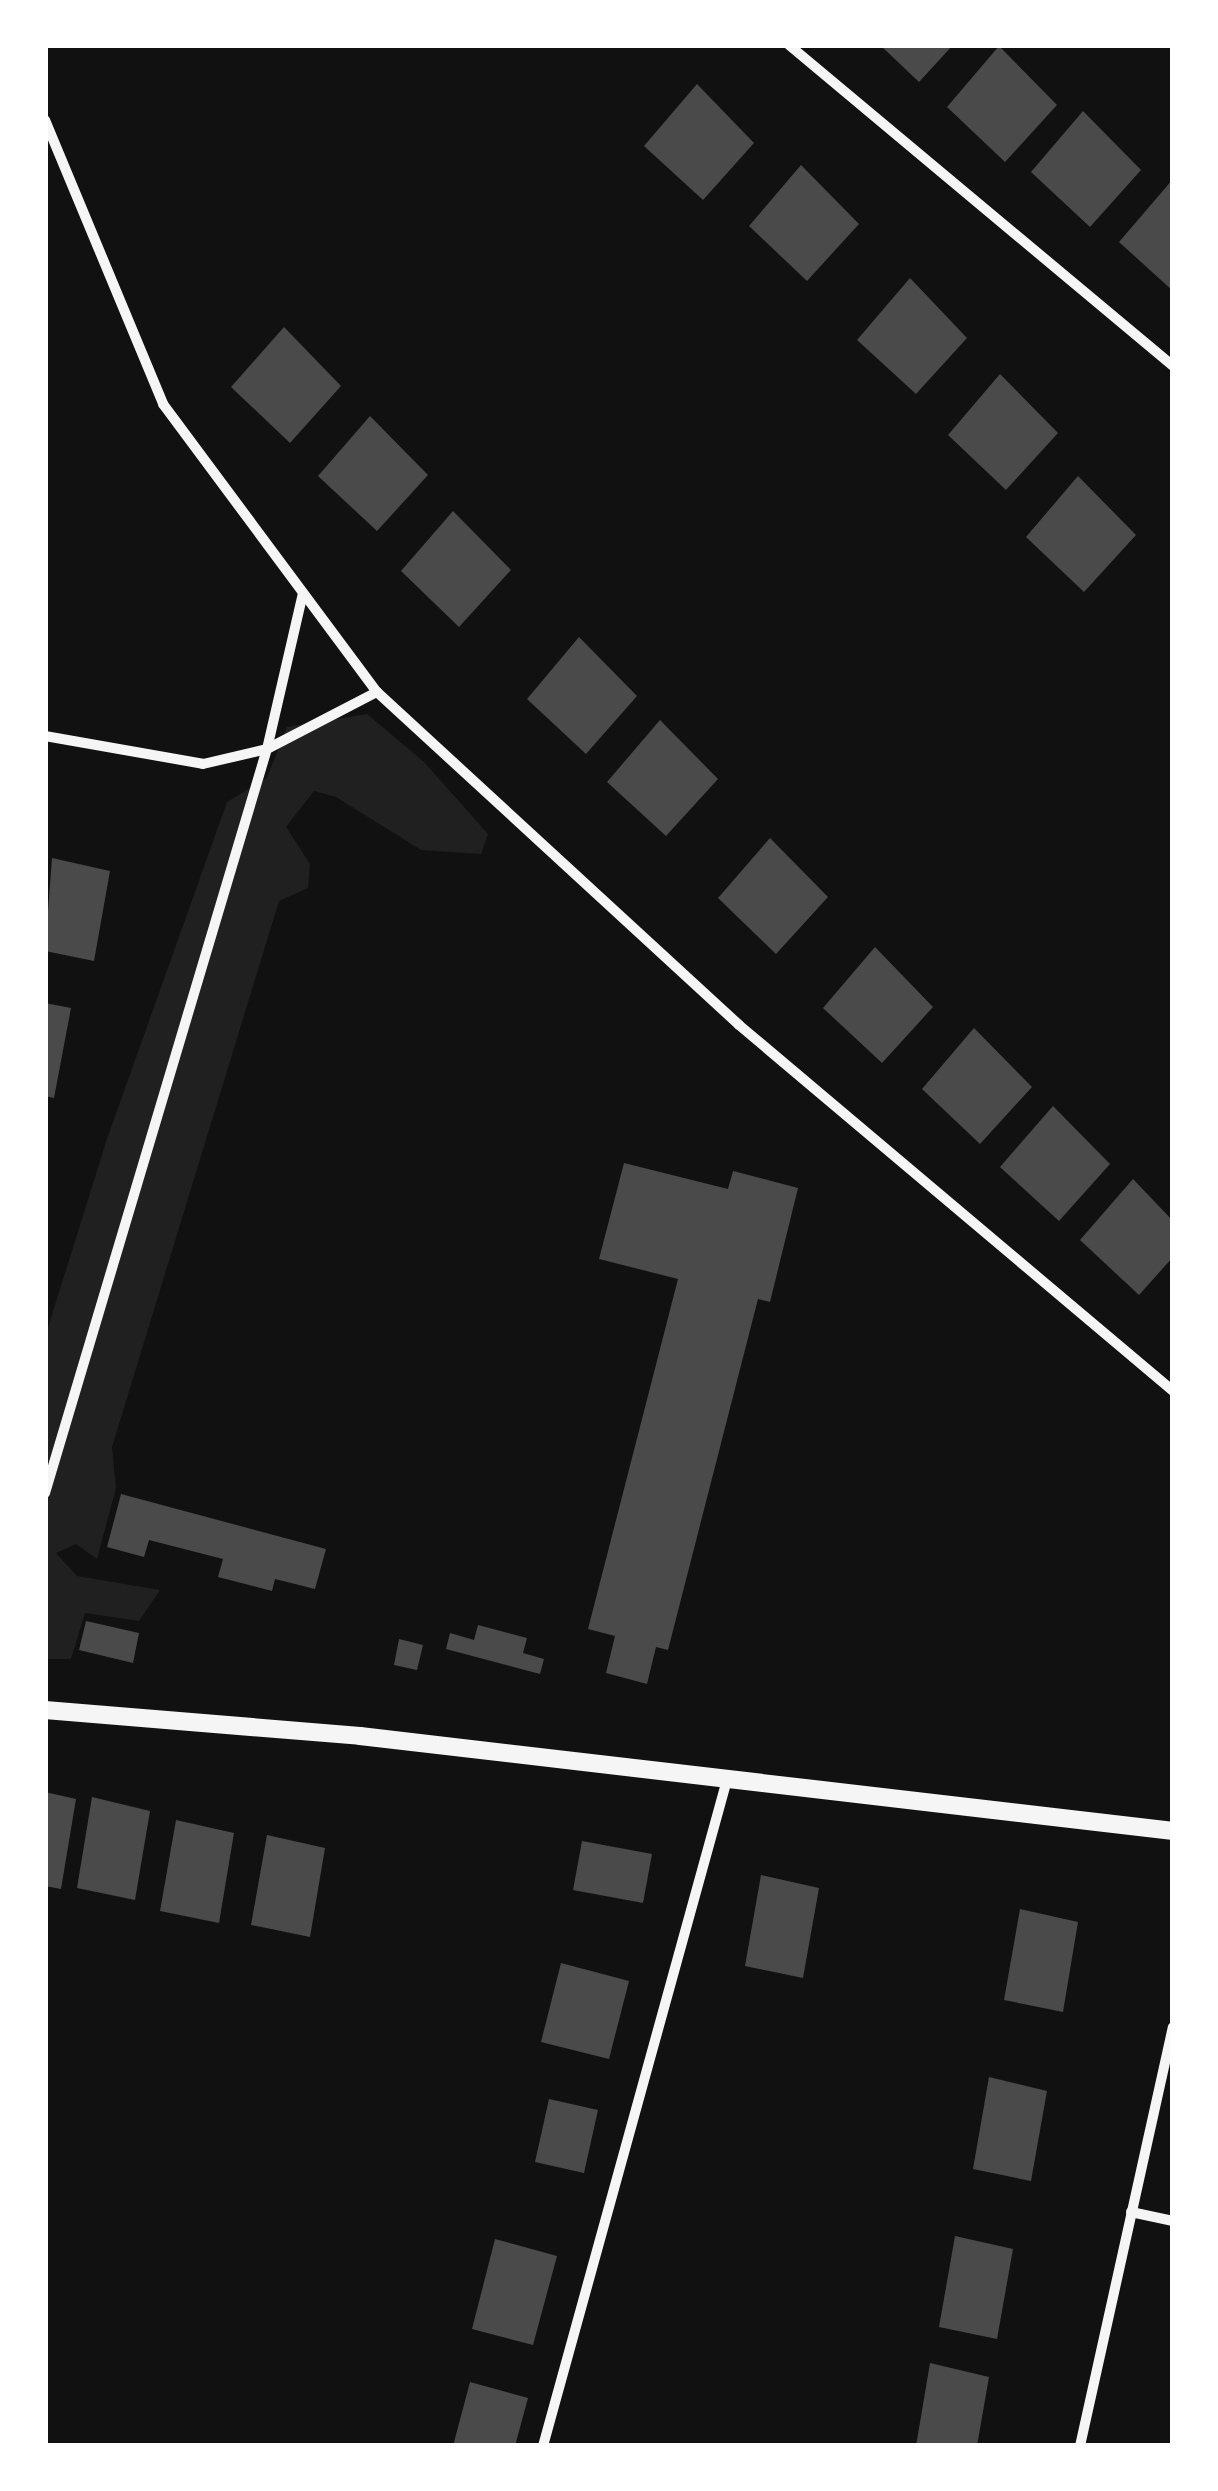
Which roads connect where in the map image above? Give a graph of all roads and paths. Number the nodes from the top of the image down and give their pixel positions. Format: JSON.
{"nodes":[{"id":1,"x":790,"y":45,"type":"edge"},
{"id":2,"x":45,"y":120,"type":"edge"},
{"id":3,"x":1173,"y":366,"type":"edge"},
{"id":4,"x":303,"y":593,"type":"junction"},
{"id":5,"x":377,"y":692,"type":"junction"},
{"id":6,"x":45,"y":736,"type":"edge"},
{"id":7,"x":267,"y":749,"type":"junction"},
{"id":8,"x":1173,"y":1390,"type":"edge"},
{"id":9,"x":45,"y":1493,"type":"edge"},
{"id":10,"x":45,"y":1710,"type":"edge"},
{"id":11,"x":727,"y":1780,"type":"junction"},
{"id":12,"x":1173,"y":1830,"type":"edge"},
{"id":13,"x":1173,"y":2027,"type":"edge"},
{"id":14,"x":1131,"y":2212,"type":"junction"},
{"id":15,"x":1173,"y":2220,"type":"edge"},
{"id":16,"x":543,"y":2446,"type":"edge"},
{"id":17,"x":1080,"y":2446,"type":"edge"}],
"edges":[{"from":1,"to":3,"type":"street"},
{"from":2,"to":4,"type":"street"},
{"from":4,"to":5,"type":"street"},
{"from":4,"to":7,"type":"street"},
{"from":5,"to":7,"type":"street"},
{"from":5,"to":8,"type":"street"},
{"from":6,"to":7,"type":"street"},
{"from":7,"to":9,"type":"street"},
{"from":10,"to":11,"type":"street"},
{"from":11,"to":12,"type":"street"},
{"from":11,"to":16,"type":"street"},
{"from":13,"to":14,"type":"street"},
{"from":14,"to":15,"type":"street"},
{"from":14,"to":17,"type":"street"}]}
